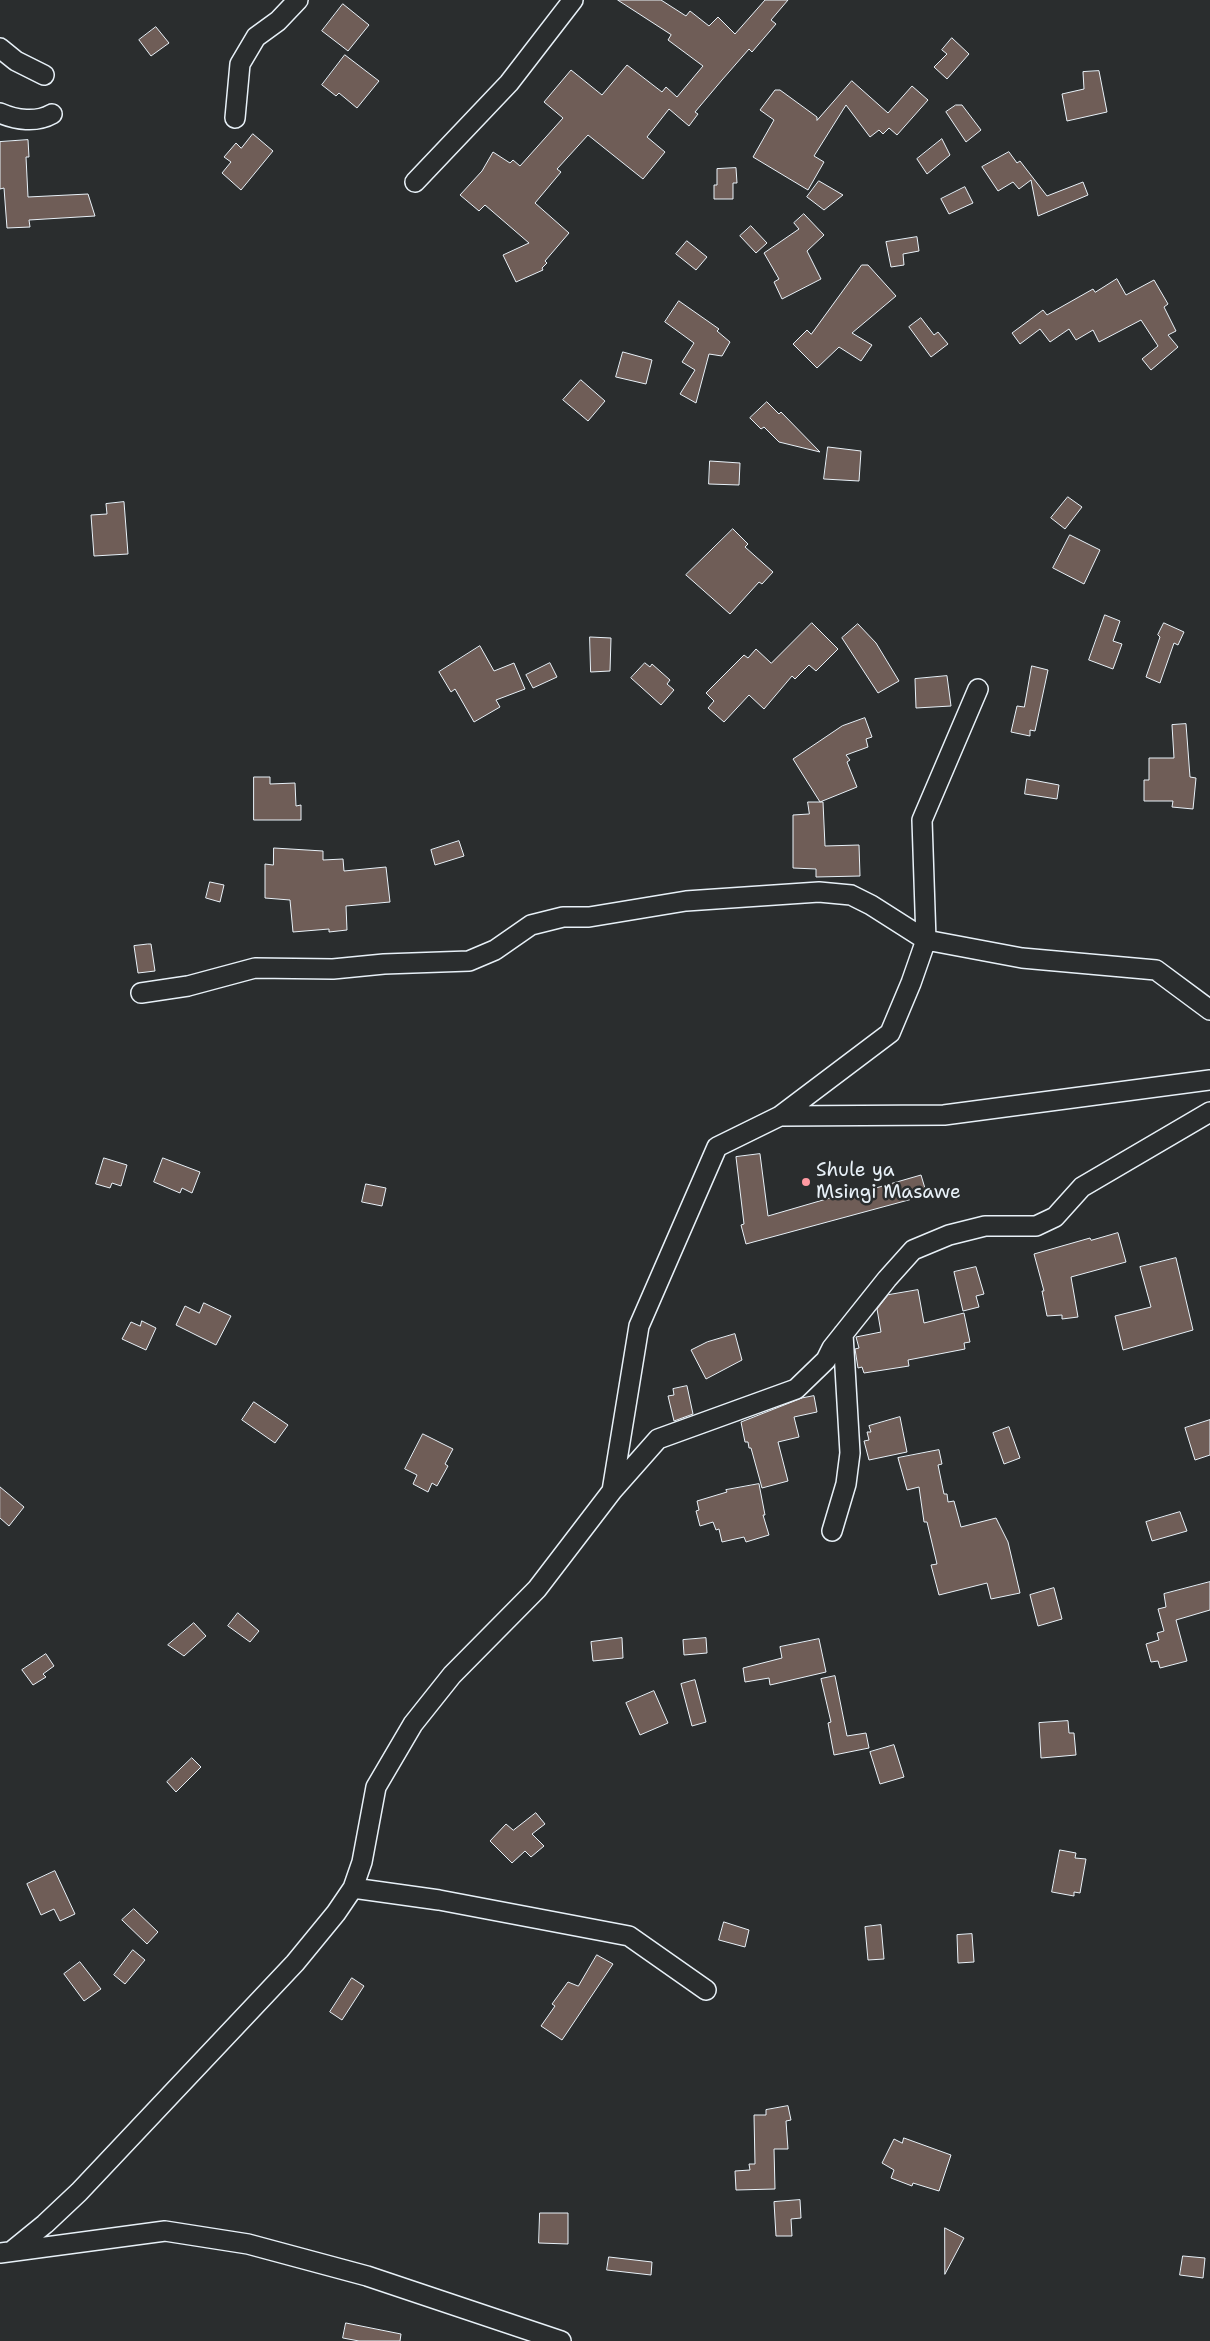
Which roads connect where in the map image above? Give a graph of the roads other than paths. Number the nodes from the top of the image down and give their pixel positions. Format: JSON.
{"nodes":[{"id":1,"x":298,"y":0,"type":"edge"},
{"id":2,"x":572,"y":0,"type":"edge"},
{"id":3,"x":0,"y":48,"type":"edge"},
{"id":4,"x":44,"y":75,"type":"dead end"},
{"id":5,"x":0,"y":113,"type":"edge"},
{"id":6,"x":52,"y":114,"type":"dead end"},
{"id":7,"x":235,"y":118,"type":"dead end"},
{"id":8,"x":415,"y":182,"type":"dead end"},
{"id":9,"x":978,"y":689,"type":"dead end"},
{"id":10,"x":926,"y":940,"type":"junction"},
{"id":11,"x":141,"y":993,"type":"dead end"},
{"id":12,"x":1210,"y":1010,"type":"edge"},
{"id":13,"x":1210,"y":1080,"type":"edge"},
{"id":14,"x":1210,"y":1112,"type":"edge"},
{"id":15,"x":780,"y":1116,"type":"junction"},
{"id":16,"x":843,"y":1334,"type":"junction"},
{"id":17,"x":612,"y":1492,"type":"junction"},
{"id":18,"x":832,"y":1531,"type":"dead end"},
{"id":19,"x":352,"y":1888,"type":"junction"},
{"id":20,"x":706,"y":1990,"type":"dead end"},
{"id":21,"x":6,"y":2251,"type":"edge"},
{"id":22,"x":561,"y":2341,"type":"edge"}],
"edges":[{"from":1,"to":7,"type":"street"},
{"from":2,"to":8,"type":"street"},
{"from":3,"to":4,"type":"street"},
{"from":5,"to":6,"type":"street"},
{"from":9,"to":10,"type":"street"},
{"from":10,"to":11,"type":"street"},
{"from":10,"to":12,"type":"street"},
{"from":10,"to":15,"type":"street"},
{"from":13,"to":15,"type":"street"},
{"from":14,"to":16,"type":"street"},
{"from":15,"to":17,"type":"street"},
{"from":16,"to":17,"type":"street"},
{"from":16,"to":18,"type":"street"},
{"from":17,"to":19,"type":"street"},
{"from":19,"to":20,"type":"street"},
{"from":19,"to":21,"type":"street"},
{"from":21,"to":22,"type":"street"}]}
